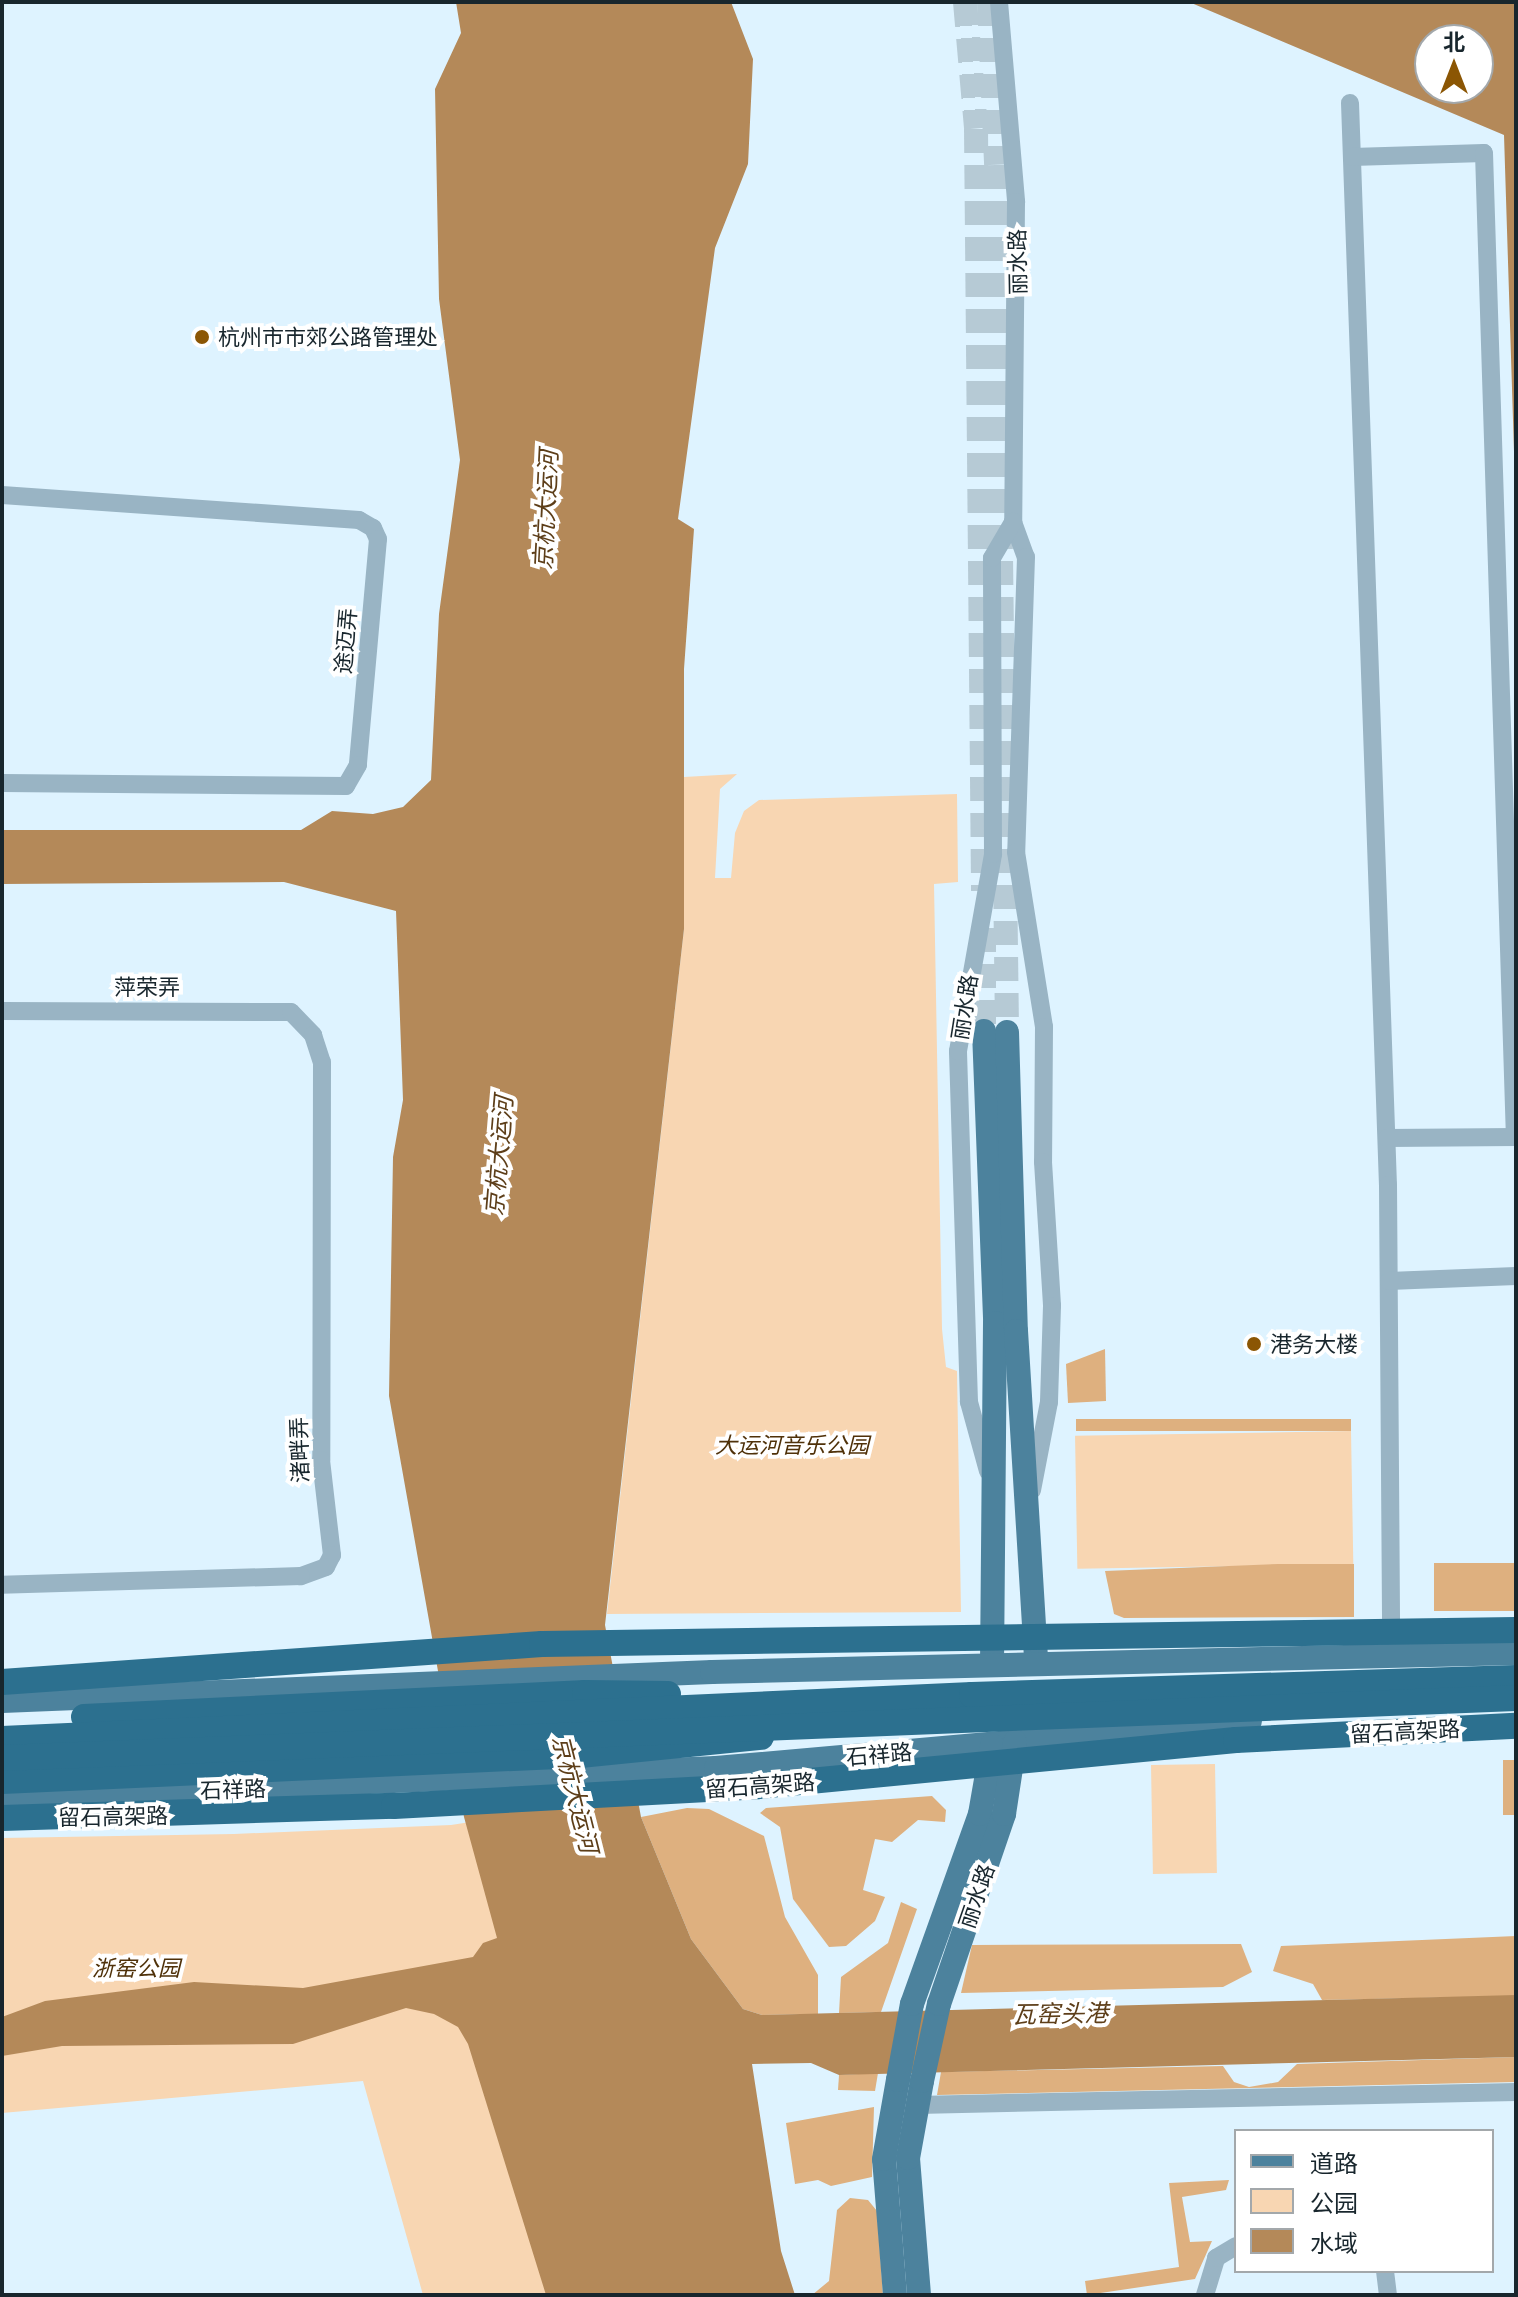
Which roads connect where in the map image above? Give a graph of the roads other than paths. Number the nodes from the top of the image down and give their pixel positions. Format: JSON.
{"nodes":[{"id":1,"x":999,"y":2,"type":"edge"},
{"id":2,"x":1350,"y":103,"type":"dead end"},
{"id":3,"x":1352,"y":157,"type":"junction"},
{"id":4,"x":2,"y":495,"type":"edge"},
{"id":5,"x":1013,"y":522,"type":"junction"},
{"id":6,"x":2,"y":783,"type":"edge"},
{"id":7,"x":2,"y":1011,"type":"edge"},
{"id":8,"x":291,"y":1012,"type":"joint"},
{"id":9,"x":1516,"y":1137,"type":"edge"},
{"id":10,"x":1387,"y":1138,"type":"junction"},
{"id":11,"x":1516,"y":1276,"type":"edge"},
{"id":12,"x":1389,"y":1281,"type":"junction"},
{"id":13,"x":994,"y":1496,"type":"junction"},
{"id":14,"x":1031,"y":1496,"type":"junction"},
{"id":15,"x":2,"y":1585,"type":"edge"},
{"id":16,"x":1516,"y":1630,"type":"edge"},
{"id":17,"x":1516,"y":1653,"type":"edge"},
{"id":18,"x":1391,"y":1656,"type":"junction"},
{"id":19,"x":992,"y":1667,"type":"junction"},
{"id":20,"x":1037,"y":1667,"type":"junction"},
{"id":21,"x":1516,"y":1678,"type":"edge"},
{"id":22,"x":2,"y":1682,"type":"edge"},
{"id":23,"x":859,"y":1700,"type":"junction"},
{"id":24,"x":2,"y":1701,"type":"edge"},
{"id":25,"x":1516,"y":1701,"type":"edge"},
{"id":26,"x":2,"y":1721,"type":"edge"},
{"id":27,"x":1516,"y":1726,"type":"edge"},
{"id":28,"x":831,"y":1727,"type":"junction"},
{"id":29,"x":2,"y":1739,"type":"edge"},
{"id":30,"x":1004,"y":1743,"type":"junction"},
{"id":31,"x":2,"y":1758,"type":"edge"},
{"id":32,"x":2,"y":1781,"type":"edge"},
{"id":33,"x":2,"y":1797,"type":"edge"},
{"id":34,"x":2,"y":1818,"type":"edge"},
{"id":35,"x":1516,"y":2092,"type":"edge"},
{"id":36,"x":917,"y":2105,"type":"junction"},
{"id":37,"x":1234,"y":2247,"type":"edge"},
{"id":38,"x":1385,"y":2273,"type":"edge"},
{"id":39,"x":895,"y":2295,"type":"edge"},
{"id":40,"x":919,"y":2295,"type":"edge"},
{"id":41,"x":1205,"y":2295,"type":"edge"},
{"id":42,"x":1388,"y":2295,"type":"edge"}],
"edges":[{"from":1,"to":5,"type":"street","name":"丽水路"},
{"from":2,"to":3,"type":"street"},
{"from":3,"to":9,"type":"street"},
{"from":3,"to":10,"type":"street"},
{"from":4,"to":6,"type":"street","name":"途迈弄"},
{"from":5,"to":13,"type":"street","name":"丽水路"},
{"from":5,"to":14,"type":"street","name":"丽水路"},
{"from":7,"to":8,"type":"street","name":"萍荣弄"},
{"from":8,"to":15,"type":"street","name":"渚畔弄"},
{"from":9,"to":10,"type":"street"},
{"from":10,"to":12,"type":"street"},
{"from":11,"to":12,"type":"street"},
{"from":12,"to":18,"type":"street"},
{"from":13,"to":14,"type":"main road","name":"丽水路"},
{"from":13,"to":19,"type":"main road","name":"丽水路"},
{"from":14,"to":20,"type":"main road","name":"丽水路"},
{"from":16,"to":22,"type":"highway","bridge":true},
{"from":17,"to":18,"type":"main road"},
{"from":18,"to":20,"type":"main road"},
{"from":19,"to":20,"type":"main road"},
{"from":19,"to":24,"type":"main road"},
{"from":19,"to":30,"type":"main road","name":"丽水路"},
{"from":20,"to":30,"type":"main road","name":"丽水路"},
{"from":21,"to":23,"type":"highway","bridge":true},
{"from":23,"to":26,"type":"highway"},
{"from":23,"to":29,"type":"highway"},
{"from":25,"to":28,"type":"highway","name":"留石高架路","bridge":true},
{"from":25,"to":30,"type":"main road","name":"石祥路"},
{"from":27,"to":34,"type":"highway","name":"留石高架路","bridge":true},
{"from":28,"to":31,"type":"highway","name":"留石高架路","bridge":true},
{"from":28,"to":32,"type":"highway","bridge":true},
{"from":30,"to":33,"type":"main road","name":"石祥路"},
{"from":30,"to":36,"type":"main road","name":"丽水路"},
{"from":30,"to":39,"type":"main road","name":"丽水路"},
{"from":35,"to":36,"type":"street"},
{"from":36,"to":40,"type":"main road","name":"丽水路"},
{"from":37,"to":41,"type":"street"},
{"from":38,"to":42,"type":"street"}]}
